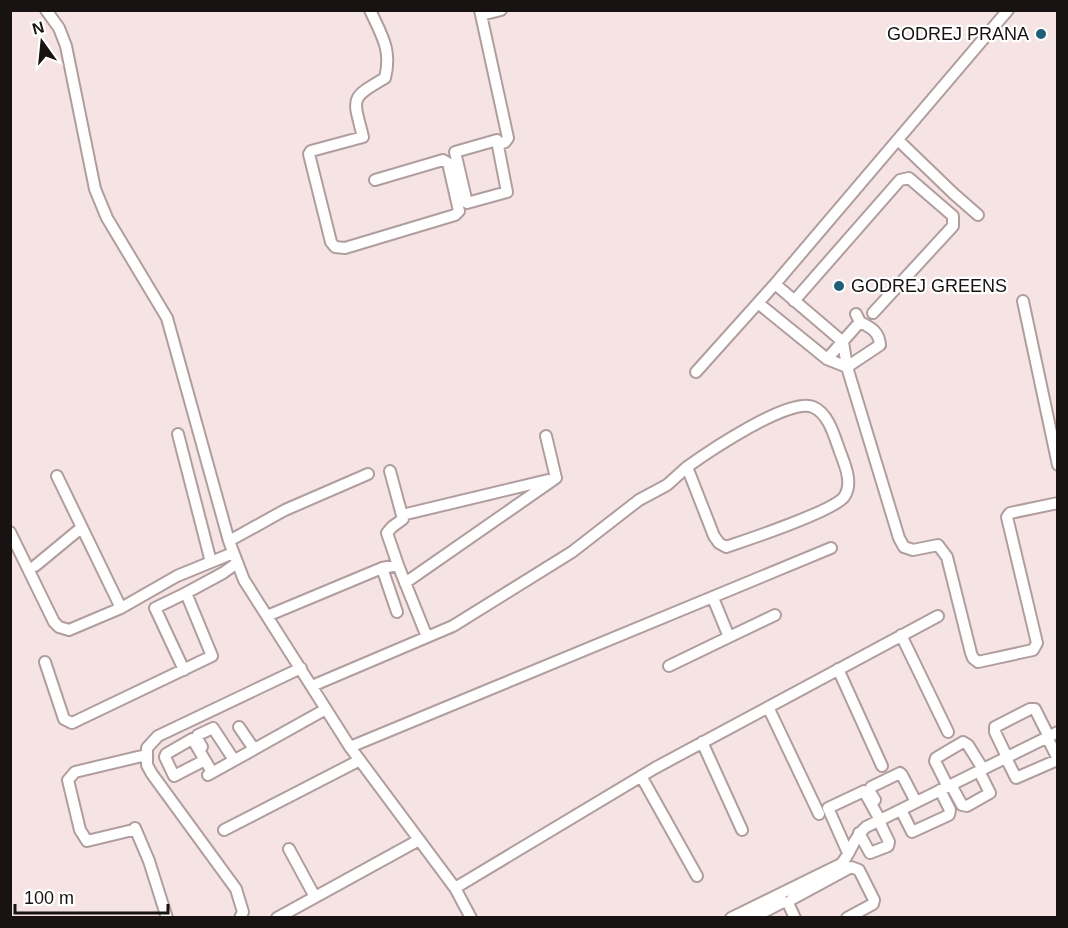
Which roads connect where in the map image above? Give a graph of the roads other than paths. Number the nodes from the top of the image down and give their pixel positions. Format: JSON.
{"nodes":[{"id":1,"x":46,"y":10,"type":"edge"},
{"id":2,"x":370,"y":10,"type":"edge"},
{"id":3,"x":501,"y":10,"type":"edge"},
{"id":4,"x":1008,"y":10,"type":"edge"},
{"id":5,"x":481,"y":13,"type":"edge"},
{"id":6,"x":898,"y":140,"type":"junction"},
{"id":7,"x":500,"y":144,"type":"junction"},
{"id":8,"x":375,"y":180,"type":"dead end"},
{"id":9,"x":978,"y":215,"type":"dead end"},
{"id":10,"x":775,"y":284,"type":"junction"},
{"id":11,"x":794,"y":301,"type":"junction"},
{"id":12,"x":1023,"y":301,"type":"dead end"},
{"id":13,"x":758,"y":303,"type":"junction"},
{"id":14,"x":873,"y":313,"type":"dead end"},
{"id":15,"x":843,"y":342,"type":"junction"},
{"id":16,"x":827,"y":359,"type":"junction"},
{"id":17,"x":847,"y":367,"type":"junction"},
{"id":18,"x":696,"y":372,"type":"dead end"},
{"id":19,"x":178,"y":434,"type":"dead end"},
{"id":20,"x":546,"y":436,"type":"dead end"},
{"id":21,"x":1058,"y":465,"type":"edge"},
{"id":22,"x":687,"y":467,"type":"junction"},
{"id":23,"x":390,"y":471,"type":"dead end"},
{"id":24,"x":368,"y":474,"type":"dead end"},
{"id":25,"x":57,"y":476,"type":"dead end"},
{"id":26,"x":556,"y":478,"type":"junction"},
{"id":27,"x":1058,"y":503,"type":"edge"},
{"id":28,"x":402,"y":515,"type":"junction"},
{"id":29,"x":81,"y":528,"type":"junction"},
{"id":30,"x":10,"y":532,"type":"edge"},
{"id":31,"x":229,"y":541,"type":"junction"},
{"id":32,"x":831,"y":548,"type":"dead end"},
{"id":33,"x":235,"y":558,"type":"junction"},
{"id":34,"x":211,"y":562,"type":"junction"},
{"id":35,"x":398,"y":565,"type":"junction"},
{"id":36,"x":35,"y":566,"type":"dead end"},
{"id":37,"x":382,"y":568,"type":"junction"},
{"id":38,"x":405,"y":583,"type":"junction"},
{"id":39,"x":186,"y":593,"type":"junction"},
{"id":40,"x":712,"y":598,"type":"junction"},
{"id":41,"x":121,"y":608,"type":"junction"},
{"id":42,"x":397,"y":612,"type":"dead end"},
{"id":43,"x":775,"y":615,"type":"dead end"},
{"id":44,"x":267,"y":616,"type":"junction"},
{"id":45,"x":938,"y":616,"type":"dead end"},
{"id":46,"x":901,"y":635,"type":"junction"},
{"id":47,"x":729,"y":637,"type":"junction"},
{"id":48,"x":427,"y":638,"type":"junction"},
{"id":49,"x":45,"y":662,"type":"dead end"},
{"id":50,"x":669,"y":666,"type":"dead end"},
{"id":51,"x":301,"y":669,"type":"junction"},
{"id":52,"x":838,"y":669,"type":"junction"},
{"id":53,"x":184,"y":670,"type":"junction"},
{"id":54,"x":312,"y":686,"type":"junction"},
{"id":55,"x":768,"y":707,"type":"junction"},
{"id":56,"x":326,"y":709,"type":"junction"},
{"id":57,"x":239,"y":727,"type":"dead end"},
{"id":58,"x":948,"y":732,"type":"dead end"},
{"id":59,"x":1051,"y":735,"type":"edge"},
{"id":60,"x":702,"y":742,"type":"junction"},
{"id":61,"x":350,"y":747,"type":"junction"},
{"id":62,"x":254,"y":749,"type":"junction"},
{"id":63,"x":146,"y":755,"type":"junction"},
{"id":64,"x":1006,"y":758,"type":"junction"},
{"id":65,"x":205,"y":760,"type":"dead end"},
{"id":66,"x":234,"y":760,"type":"junction"},
{"id":67,"x":360,"y":760,"type":"junction"},
{"id":68,"x":882,"y":766,"type":"dead end"},
{"id":69,"x":981,"y":770,"type":"junction"},
{"id":70,"x":212,"y":772,"type":"junction"},
{"id":71,"x":641,"y":776,"type":"junction"},
{"id":72,"x":946,"y":787,"type":"junction"},
{"id":73,"x":916,"y":802,"type":"junction"},
{"id":74,"x":901,"y":810,"type":"junction"},
{"id":75,"x":819,"y":814,"type":"dead end"},
{"id":76,"x":881,"y":819,"type":"junction"},
{"id":77,"x":224,"y":830,"type":"dead end"},
{"id":78,"x":742,"y":830,"type":"dead end"},
{"id":79,"x":859,"y":833,"type":"junction"},
{"id":80,"x":419,"y":840,"type":"junction"},
{"id":81,"x":289,"y":849,"type":"dead end"},
{"id":82,"x":848,"y":854,"type":"junction"},
{"id":83,"x":697,"y":876,"type":"dead end"},
{"id":84,"x":455,"y":888,"type":"junction"},
{"id":85,"x":789,"y":895,"type":"junction"},
{"id":86,"x":315,"y":897,"type":"junction"},
{"id":87,"x":749,"y":915,"type":"edge"},
{"id":88,"x":167,"y":918,"type":"edge"},
{"id":89,"x":240,"y":918,"type":"edge"},
{"id":90,"x":277,"y":918,"type":"edge"},
{"id":91,"x":471,"y":918,"type":"edge"},
{"id":92,"x":731,"y":918,"type":"edge"},
{"id":93,"x":795,"y":918,"type":"edge"},
{"id":94,"x":800,"y":918,"type":"edge"},
{"id":95,"x":846,"y":918,"type":"edge"}],
"edges":[{"from":1,"to":31,"type":"street"},
{"from":2,"to":8,"type":"street"},
{"from":3,"to":5,"type":"street"},
{"from":4,"to":6,"type":"street"},
{"from":5,"to":7,"type":"street"},
{"from":6,"to":9,"type":"street"},
{"from":6,"to":10,"type":"street"},
{"from":7,"to":7,"type":"street"},
{"from":10,"to":11,"type":"street"},
{"from":10,"to":13,"type":"street"},
{"from":11,"to":14,"type":"street"},
{"from":11,"to":15,"type":"street"},
{"from":12,"to":21,"type":"street"},
{"from":13,"to":16,"type":"street"},
{"from":13,"to":18,"type":"street"},
{"from":15,"to":16,"type":"street"},
{"from":15,"to":17,"type":"street"},
{"from":15,"to":17,"type":"street"},
{"from":16,"to":17,"type":"street"},
{"from":17,"to":27,"type":"street"},
{"from":19,"to":34,"type":"street"},
{"from":20,"to":26,"type":"street"},
{"from":22,"to":22,"type":"street"},
{"from":22,"to":48,"type":"street"},
{"from":23,"to":28,"type":"street"},
{"from":24,"to":31,"type":"street"},
{"from":25,"to":29,"type":"street"},
{"from":26,"to":28,"type":"street"},
{"from":26,"to":38,"type":"street"},
{"from":28,"to":35,"type":"street"},
{"from":29,"to":36,"type":"street"},
{"from":29,"to":41,"type":"street"},
{"from":30,"to":41,"type":"street"},
{"from":31,"to":33,"type":"street"},
{"from":32,"to":40,"type":"street"},
{"from":33,"to":34,"type":"street"},
{"from":33,"to":39,"type":"street"},
{"from":33,"to":44,"type":"street"},
{"from":34,"to":41,"type":"street"},
{"from":35,"to":37,"type":"street"},
{"from":35,"to":38,"type":"street"},
{"from":37,"to":42,"type":"street"},
{"from":37,"to":44,"type":"street"},
{"from":38,"to":48,"type":"street"},
{"from":39,"to":53,"type":"street"},
{"from":39,"to":53,"type":"street"},
{"from":40,"to":47,"type":"street"},
{"from":40,"to":61,"type":"street"},
{"from":43,"to":47,"type":"street"},
{"from":44,"to":51,"type":"street"},
{"from":45,"to":46,"type":"street"},
{"from":46,"to":52,"type":"street"},
{"from":46,"to":58,"type":"street"},
{"from":47,"to":50,"type":"street"},
{"from":48,"to":54,"type":"street"},
{"from":49,"to":53,"type":"street"},
{"from":51,"to":54,"type":"street"},
{"from":51,"to":63,"type":"street"},
{"from":52,"to":55,"type":"street"},
{"from":52,"to":68,"type":"street"},
{"from":54,"to":56,"type":"street"},
{"from":55,"to":60,"type":"street"},
{"from":55,"to":75,"type":"street"},
{"from":56,"to":61,"type":"street"},
{"from":56,"to":62,"type":"street"},
{"from":57,"to":62,"type":"street"},
{"from":59,"to":64,"type":"street"},
{"from":59,"to":64,"type":"street"},
{"from":59,"to":64,"type":"street"},
{"from":60,"to":71,"type":"street"},
{"from":60,"to":78,"type":"street"},
{"from":61,"to":67,"type":"street"},
{"from":62,"to":66,"type":"street"},
{"from":63,"to":88,"type":"street"},
{"from":63,"to":89,"type":"street"},
{"from":64,"to":69,"type":"street"},
{"from":65,"to":70,"type":"street"},
{"from":66,"to":70,"type":"street"},
{"from":66,"to":70,"type":"street"},
{"from":67,"to":77,"type":"street"},
{"from":67,"to":80,"type":"street"},
{"from":69,"to":72,"type":"street"},
{"from":69,"to":72,"type":"street"},
{"from":69,"to":72,"type":"street"},
{"from":71,"to":83,"type":"street"},
{"from":71,"to":84,"type":"street"},
{"from":72,"to":73,"type":"street"},
{"from":72,"to":74,"type":"street"},
{"from":73,"to":74,"type":"street"},
{"from":73,"to":76,"type":"street"},
{"from":74,"to":76,"type":"street"},
{"from":76,"to":79,"type":"street"},
{"from":76,"to":79,"type":"street"},
{"from":76,"to":82,"type":"street"},
{"from":79,"to":82,"type":"street"},
{"from":80,"to":84,"type":"street"},
{"from":80,"to":86,"type":"street"},
{"from":81,"to":86,"type":"street"},
{"from":82,"to":85,"type":"street"},
{"from":84,"to":91,"type":"street"},
{"from":85,"to":87,"type":"street"},
{"from":85,"to":94,"type":"street"},
{"from":85,"to":95,"type":"street"},
{"from":86,"to":90,"type":"street"},
{"from":87,"to":92,"type":"street"},
{"from":87,"to":93,"type":"street"}]}
